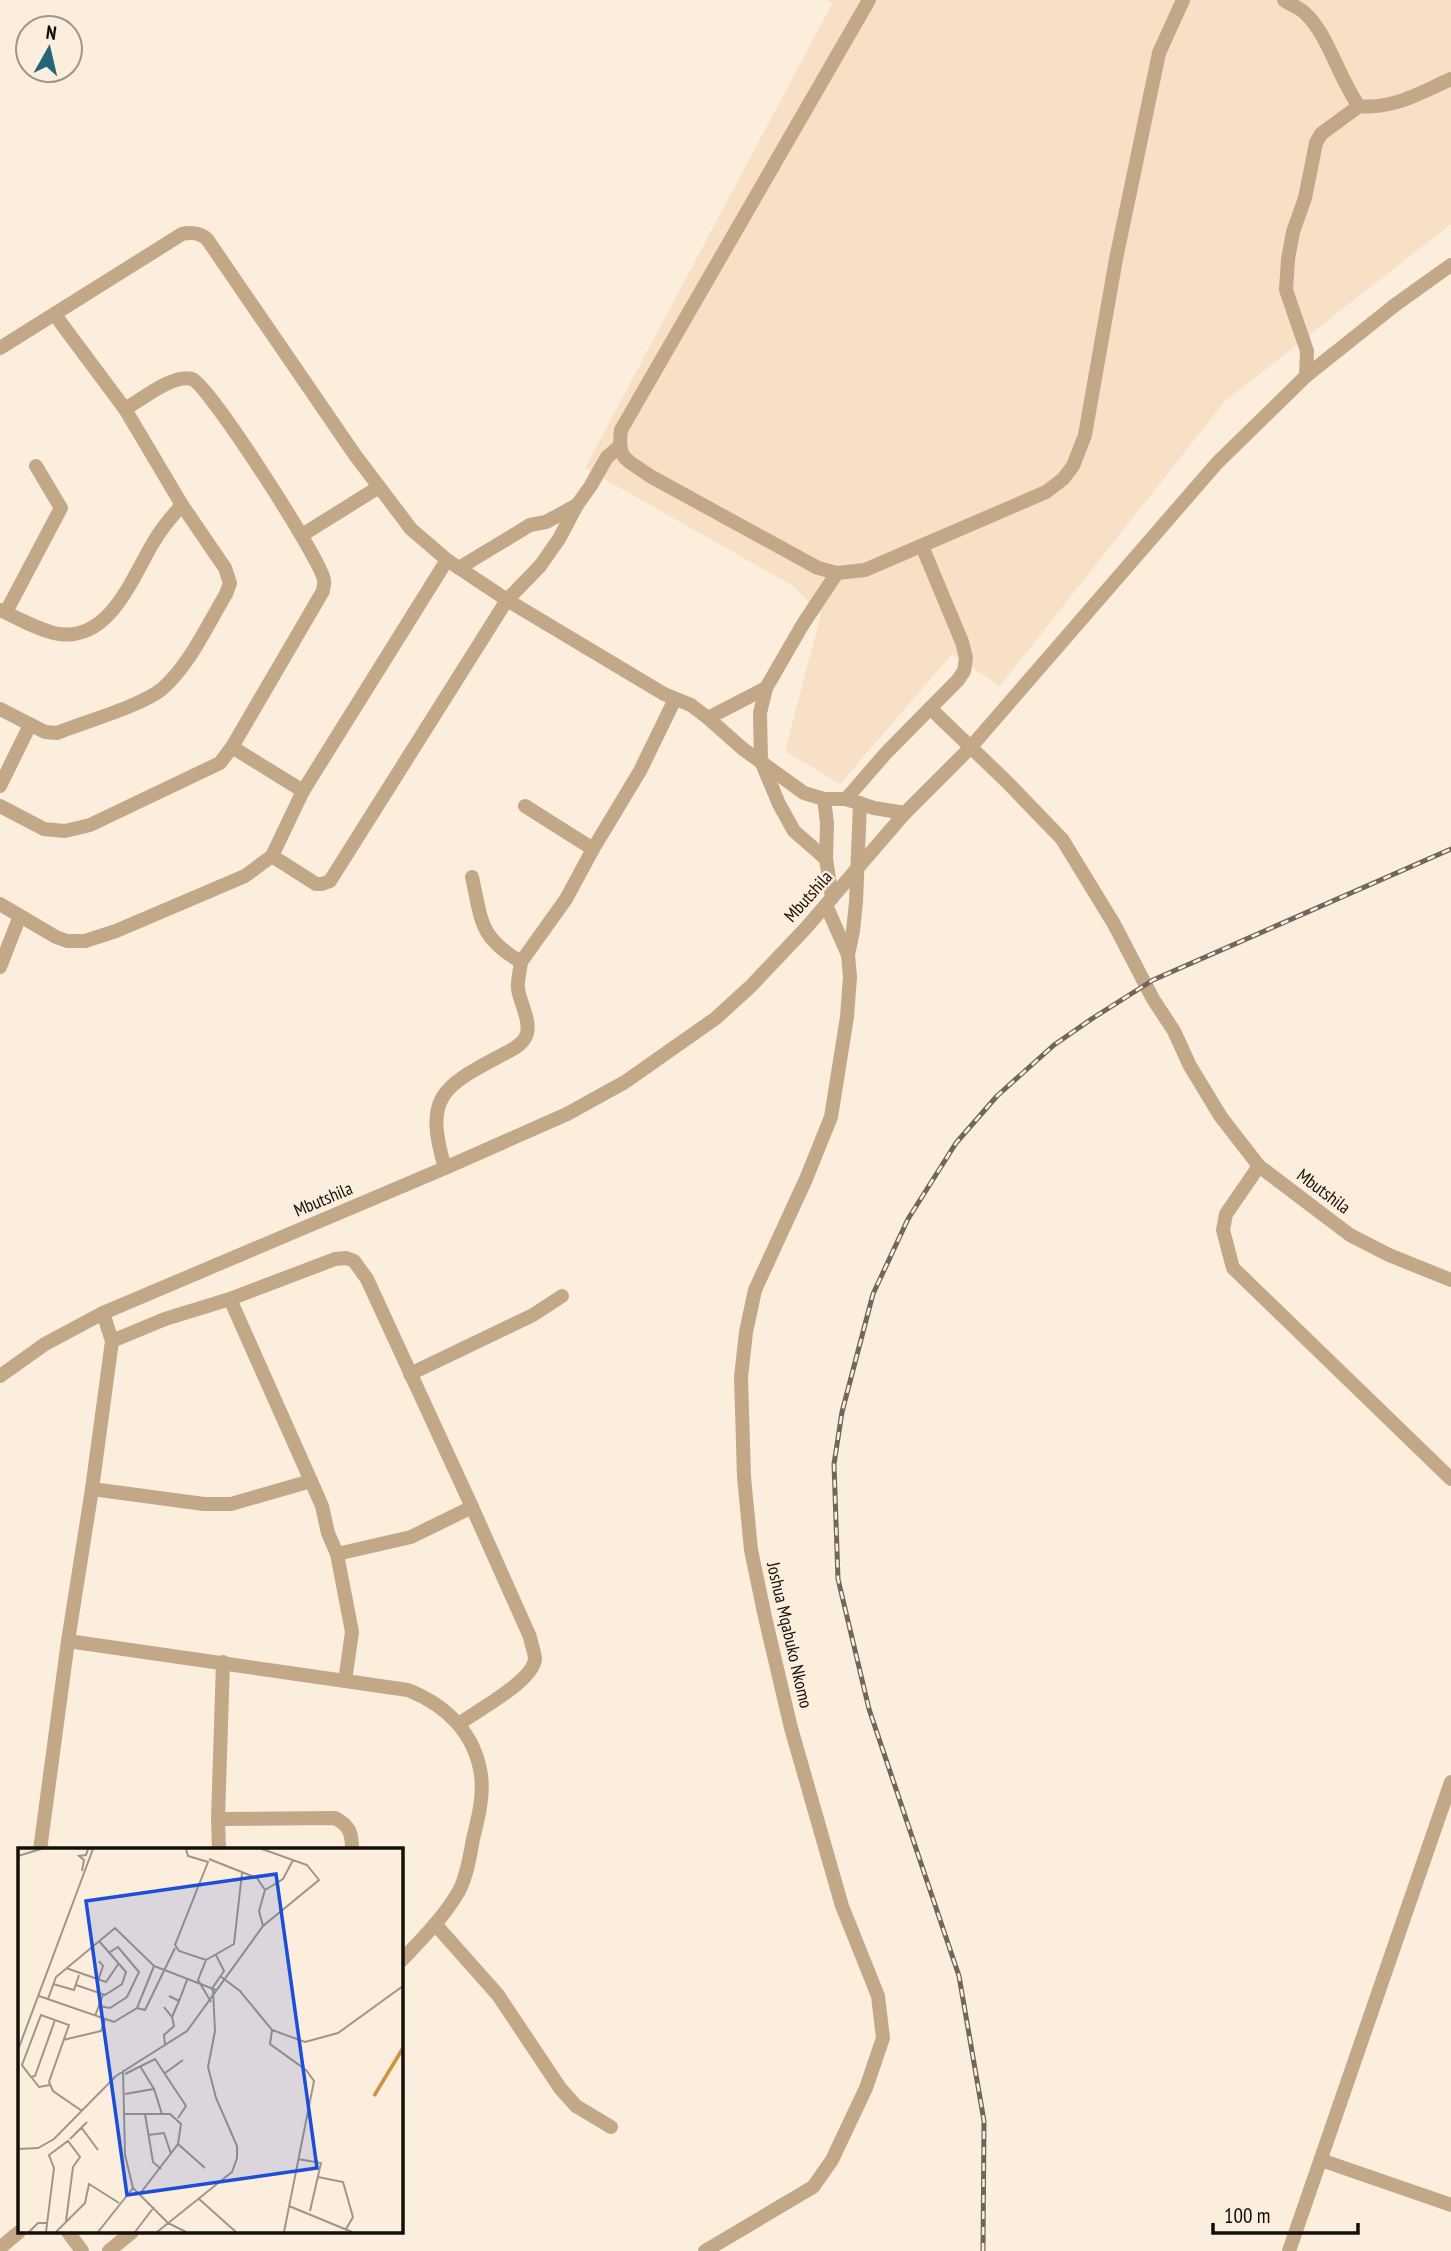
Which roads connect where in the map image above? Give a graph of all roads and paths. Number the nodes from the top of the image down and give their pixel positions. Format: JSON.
{"nodes":[{"id":1,"x":869,"y":0,"type":"edge"},
{"id":2,"x":1183,"y":0,"type":"edge"},
{"id":3,"x":1284,"y":0,"type":"edge"},
{"id":4,"x":1451,"y":79,"type":"edge"},
{"id":5,"x":1359,"y":107,"type":"junction"},
{"id":6,"x":1451,"y":265,"type":"edge"},
{"id":7,"x":55,"y":315,"type":"junction"},
{"id":8,"x":0,"y":348,"type":"edge"},
{"id":9,"x":1306,"y":376,"type":"junction"},
{"id":10,"x":125,"y":410,"type":"junction"},
{"id":11,"x":619,"y":447,"type":"junction"},
{"id":12,"x":36,"y":466,"type":"dead end"},
{"id":13,"x":379,"y":487,"type":"junction"},
{"id":14,"x":182,"y":505,"type":"junction"},
{"id":15,"x":577,"y":505,"type":"junction"},
{"id":16,"x":302,"y":535,"type":"junction"},
{"id":17,"x":922,"y":546,"type":"junction"},
{"id":18,"x":453,"y":564,"type":"junction"},
{"id":19,"x":837,"y":573,"type":"junction"},
{"id":20,"x":507,"y":600,"type":"junction"},
{"id":21,"x":3,"y":611,"type":"edge"},
{"id":22,"x":766,"y":688,"type":"junction"},
{"id":23,"x":675,"y":699,"type":"junction"},
{"id":24,"x":930,"y":708,"type":"junction"},
{"id":25,"x":0,"y":709,"type":"edge"},
{"id":26,"x":708,"y":718,"type":"junction"},
{"id":27,"x":30,"y":725,"type":"junction"},
{"id":28,"x":232,"y":747,"type":"junction"},
{"id":29,"x":970,"y":748,"type":"junction"},
{"id":30,"x":761,"y":761,"type":"junction"},
{"id":31,"x":0,"y":786,"type":"edge"},
{"id":32,"x":303,"y":791,"type":"junction"},
{"id":33,"x":824,"y":799,"type":"junction"},
{"id":34,"x":853,"y":801,"type":"junction"},
{"id":35,"x":0,"y":806,"type":"edge"},
{"id":36,"x":525,"y":806,"type":"dead end"},
{"id":37,"x":905,"y":813,"type":"junction"},
{"id":38,"x":593,"y":849,"type":"junction"},
{"id":39,"x":272,"y":856,"type":"junction"},
{"id":40,"x":826,"y":859,"type":"junction"},
{"id":41,"x":858,"y":869,"type":"junction"},
{"id":42,"x":472,"y":877,"type":"dead end"},
{"id":43,"x":829,"y":901,"type":"junction"},
{"id":44,"x":0,"y":904,"type":"edge"},
{"id":45,"x":20,"y":916,"type":"junction"},
{"id":46,"x":848,"y":955,"type":"junction"},
{"id":47,"x":521,"y":962,"type":"junction"},
{"id":48,"x":0,"y":967,"type":"edge"},
{"id":49,"x":1259,"y":1166,"type":"junction"},
{"id":50,"x":445,"y":1168,"type":"junction"},
{"id":51,"x":1451,"y":1280,"type":"edge"},
{"id":52,"x":562,"y":1296,"type":"dead end"},
{"id":53,"x":230,"y":1299,"type":"junction"},
{"id":54,"x":103,"y":1313,"type":"junction"},
{"id":55,"x":112,"y":1341,"type":"junction"},
{"id":56,"x":410,"y":1374,"type":"junction"},
{"id":57,"x":0,"y":1376,"type":"edge"},
{"id":58,"x":1451,"y":1479,"type":"edge"},
{"id":59,"x":311,"y":1481,"type":"junction"},
{"id":60,"x":92,"y":1489,"type":"junction"},
{"id":61,"x":472,"y":1507,"type":"junction"},
{"id":62,"x":337,"y":1554,"type":"junction"},
{"id":63,"x":68,"y":1641,"type":"junction"},
{"id":64,"x":223,"y":1662,"type":"junction"},
{"id":65,"x":345,"y":1681,"type":"junction"},
{"id":66,"x":460,"y":1723,"type":"junction"},
{"id":67,"x":1451,"y":1782,"type":"edge"},
{"id":68,"x":218,"y":1819,"type":"junction"},
{"id":69,"x":40,"y":1848,"type":"edge"},
{"id":70,"x":219,"y":1848,"type":"edge"},
{"id":71,"x":352,"y":1848,"type":"edge"},
{"id":72,"x":436,"y":1924,"type":"junction"},
{"id":73,"x":402,"y":1960,"type":"edge"},
{"id":74,"x":611,"y":2127,"type":"dead end"},
{"id":75,"x":1321,"y":2160,"type":"junction"},
{"id":76,"x":1451,"y":2205,"type":"edge"},
{"id":77,"x":18,"y":2233,"type":"edge"},
{"id":78,"x":69,"y":2234,"type":"edge"},
{"id":79,"x":130,"y":2234,"type":"edge"},
{"id":80,"x":0,"y":2248,"type":"edge"},
{"id":81,"x":82,"y":2251,"type":"edge"},
{"id":82,"x":109,"y":2251,"type":"edge"},
{"id":83,"x":705,"y":2251,"type":"edge"},
{"id":84,"x":1289,"y":2251,"type":"edge"}],
"edges":[{"from":1,"to":11,"type":"street"},
{"from":2,"to":17,"type":"street"},
{"from":3,"to":5,"type":"street"},
{"from":4,"to":5,"type":"street"},
{"from":5,"to":9,"type":"street"},
{"from":6,"to":9,"type":"street"},
{"from":7,"to":8,"type":"street"},
{"from":7,"to":10,"type":"street"},
{"from":7,"to":13,"type":"street"},
{"from":9,"to":29,"type":"street"},
{"from":10,"to":14,"type":"street"},
{"from":10,"to":16,"type":"street"},
{"from":11,"to":15,"type":"street"},
{"from":11,"to":19,"type":"street"},
{"from":12,"to":21,"type":"street"},
{"from":13,"to":16,"type":"street"},
{"from":13,"to":18,"type":"street"},
{"from":14,"to":21,"type":"street"},
{"from":14,"to":27,"type":"street"},
{"from":15,"to":18,"type":"street"},
{"from":15,"to":20,"type":"street"},
{"from":16,"to":28,"type":"street"},
{"from":17,"to":19,"type":"street"},
{"from":17,"to":24,"type":"street"},
{"from":18,"to":20,"type":"street"},
{"from":18,"to":32,"type":"street"},
{"from":19,"to":22,"type":"street"},
{"from":20,"to":23,"type":"street"},
{"from":20,"to":39,"type":"street"},
{"from":22,"to":26,"type":"street"},
{"from":22,"to":30,"type":"street"},
{"from":23,"to":26,"type":"street"},
{"from":23,"to":38,"type":"street"},
{"from":24,"to":29,"type":"street"},
{"from":24,"to":34,"type":"street"},
{"from":25,"to":27,"type":"street"},
{"from":26,"to":30,"type":"street"},
{"from":27,"to":31,"type":"street"},
{"from":28,"to":32,"type":"street"},
{"from":28,"to":35,"type":"street"},
{"from":29,"to":37,"type":"street","name":"Mbutshila"},
{"from":29,"to":49,"type":"street","name":"Mbutshila"},
{"from":30,"to":33,"type":"street"},
{"from":30,"to":40,"type":"street"},
{"from":32,"to":39,"type":"street"},
{"from":33,"to":34,"type":"street"},
{"from":33,"to":40,"type":"street"},
{"from":34,"to":37,"type":"street"},
{"from":34,"to":41,"type":"street"},
{"from":36,"to":38,"type":"street"},
{"from":37,"to":41,"type":"street","name":"Mbutshila"},
{"from":38,"to":47,"type":"street"},
{"from":39,"to":45,"type":"street"},
{"from":40,"to":43,"type":"street"},
{"from":41,"to":43,"type":"street","name":"Mbutshila"},
{"from":41,"to":46,"type":"street"},
{"from":42,"to":47,"type":"street"},
{"from":43,"to":46,"type":"street"},
{"from":43,"to":50,"type":"street","name":"Mbutshila"},
{"from":44,"to":45,"type":"street"},
{"from":45,"to":48,"type":"street"},
{"from":46,"to":83,"type":"street","name":"Joshua Mqabuko Nkomo"},
{"from":47,"to":50,"type":"street"},
{"from":49,"to":51,"type":"street","name":"Mbutshila"},
{"from":49,"to":58,"type":"street"},
{"from":50,"to":54,"type":"street","name":"Mbutshila"},
{"from":52,"to":56,"type":"street"},
{"from":53,"to":55,"type":"street"},
{"from":53,"to":56,"type":"street"},
{"from":53,"to":59,"type":"street"},
{"from":54,"to":55,"type":"street"},
{"from":54,"to":57,"type":"street","name":"Mbutshila"},
{"from":55,"to":60,"type":"street"},
{"from":56,"to":61,"type":"street"},
{"from":59,"to":60,"type":"street"},
{"from":59,"to":62,"type":"street"},
{"from":60,"to":63,"type":"street"},
{"from":61,"to":62,"type":"street"},
{"from":61,"to":66,"type":"street"},
{"from":62,"to":65,"type":"street"},
{"from":63,"to":64,"type":"street"},
{"from":63,"to":69,"type":"street"},
{"from":64,"to":65,"type":"street"},
{"from":64,"to":68,"type":"street"},
{"from":65,"to":66,"type":"street"},
{"from":66,"to":72,"type":"street"},
{"from":67,"to":75,"type":"street"},
{"from":68,"to":70,"type":"street"},
{"from":68,"to":71,"type":"street"},
{"from":72,"to":73,"type":"street"},
{"from":72,"to":74,"type":"street"},
{"from":75,"to":76,"type":"street"},
{"from":75,"to":84,"type":"street"},
{"from":77,"to":80,"type":"street"},
{"from":78,"to":81,"type":"street"},
{"from":79,"to":82,"type":"street"}]}
